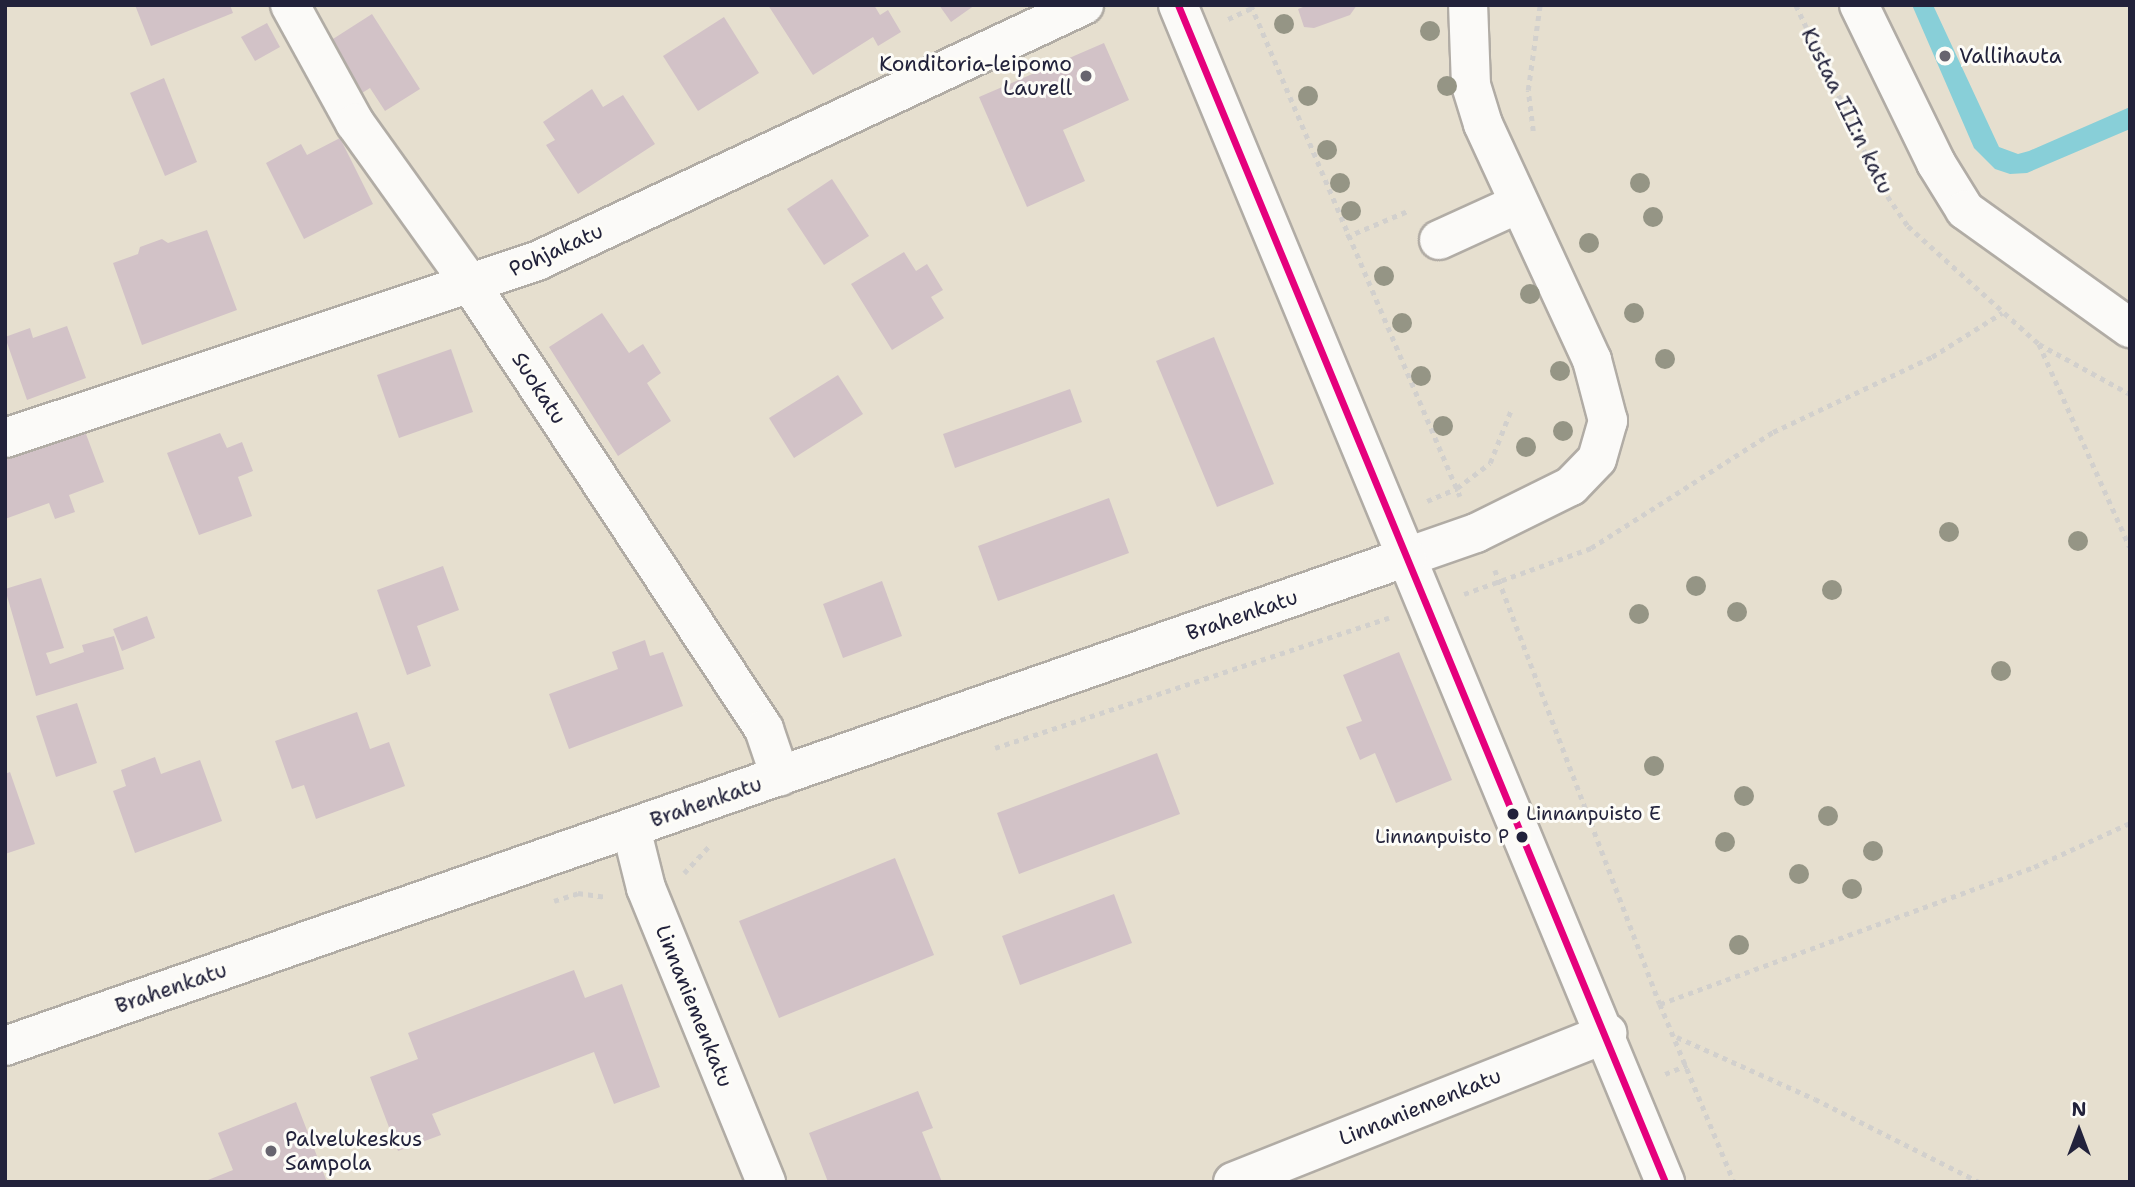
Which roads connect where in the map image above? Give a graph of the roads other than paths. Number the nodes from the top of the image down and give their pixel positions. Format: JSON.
{"nodes":[{"id":1,"x":290,"y":5,"type":"edge"},
{"id":2,"x":1083,"y":5,"type":"edge"},
{"id":3,"x":1178,"y":5,"type":"edge"},
{"id":4,"x":1468,"y":5,"type":"edge"},
{"id":5,"x":1859,"y":5,"type":"edge"},
{"id":6,"x":1518,"y":204,"type":"junction"},
{"id":7,"x":1439,"y":240,"type":"dead end"},
{"id":8,"x":471,"y":285,"type":"junction"},
{"id":9,"x":2130,"y":328,"type":"edge"},
{"id":10,"x":5,"y":438,"type":"edge"},
{"id":11,"x":1407,"y":557,"type":"junction"},
{"id":12,"x":780,"y":776,"type":"junction"},
{"id":13,"x":631,"y":828,"type":"junction"},
{"id":14,"x":1607,"y":1033,"type":"junction"},
{"id":15,"x":5,"y":1046,"type":"edge"},
{"id":16,"x":766,"y":1182,"type":"edge"},
{"id":17,"x":1233,"y":1182,"type":"edge"},
{"id":18,"x":1665,"y":1182,"type":"edge"}],
"edges":[{"from":1,"to":8,"type":"street","name":"Suokatu"},
{"from":2,"to":8,"type":"street","name":"Pohjakatu"},
{"from":3,"to":11,"type":"street"},
{"from":4,"to":6,"type":"street","name":"Brahenkatu"},
{"from":5,"to":9,"type":"street"},
{"from":6,"to":7,"type":"street"},
{"from":6,"to":11,"type":"street","name":"Brahenkatu"},
{"from":8,"to":10,"type":"street","name":"Pohjakatu"},
{"from":8,"to":12,"type":"street","name":"Suokatu"},
{"from":11,"to":12,"type":"street","name":"Brahenkatu"},
{"from":11,"to":14,"type":"street"},
{"from":12,"to":13,"type":"street","name":"Brahenkatu"},
{"from":13,"to":15,"type":"street","name":"Brahenkatu"},
{"from":13,"to":16,"type":"street","name":"Linnaniemenkatu"},
{"from":14,"to":17,"type":"street","name":"Linnaniemenkatu"},
{"from":14,"to":18,"type":"street"}]}
